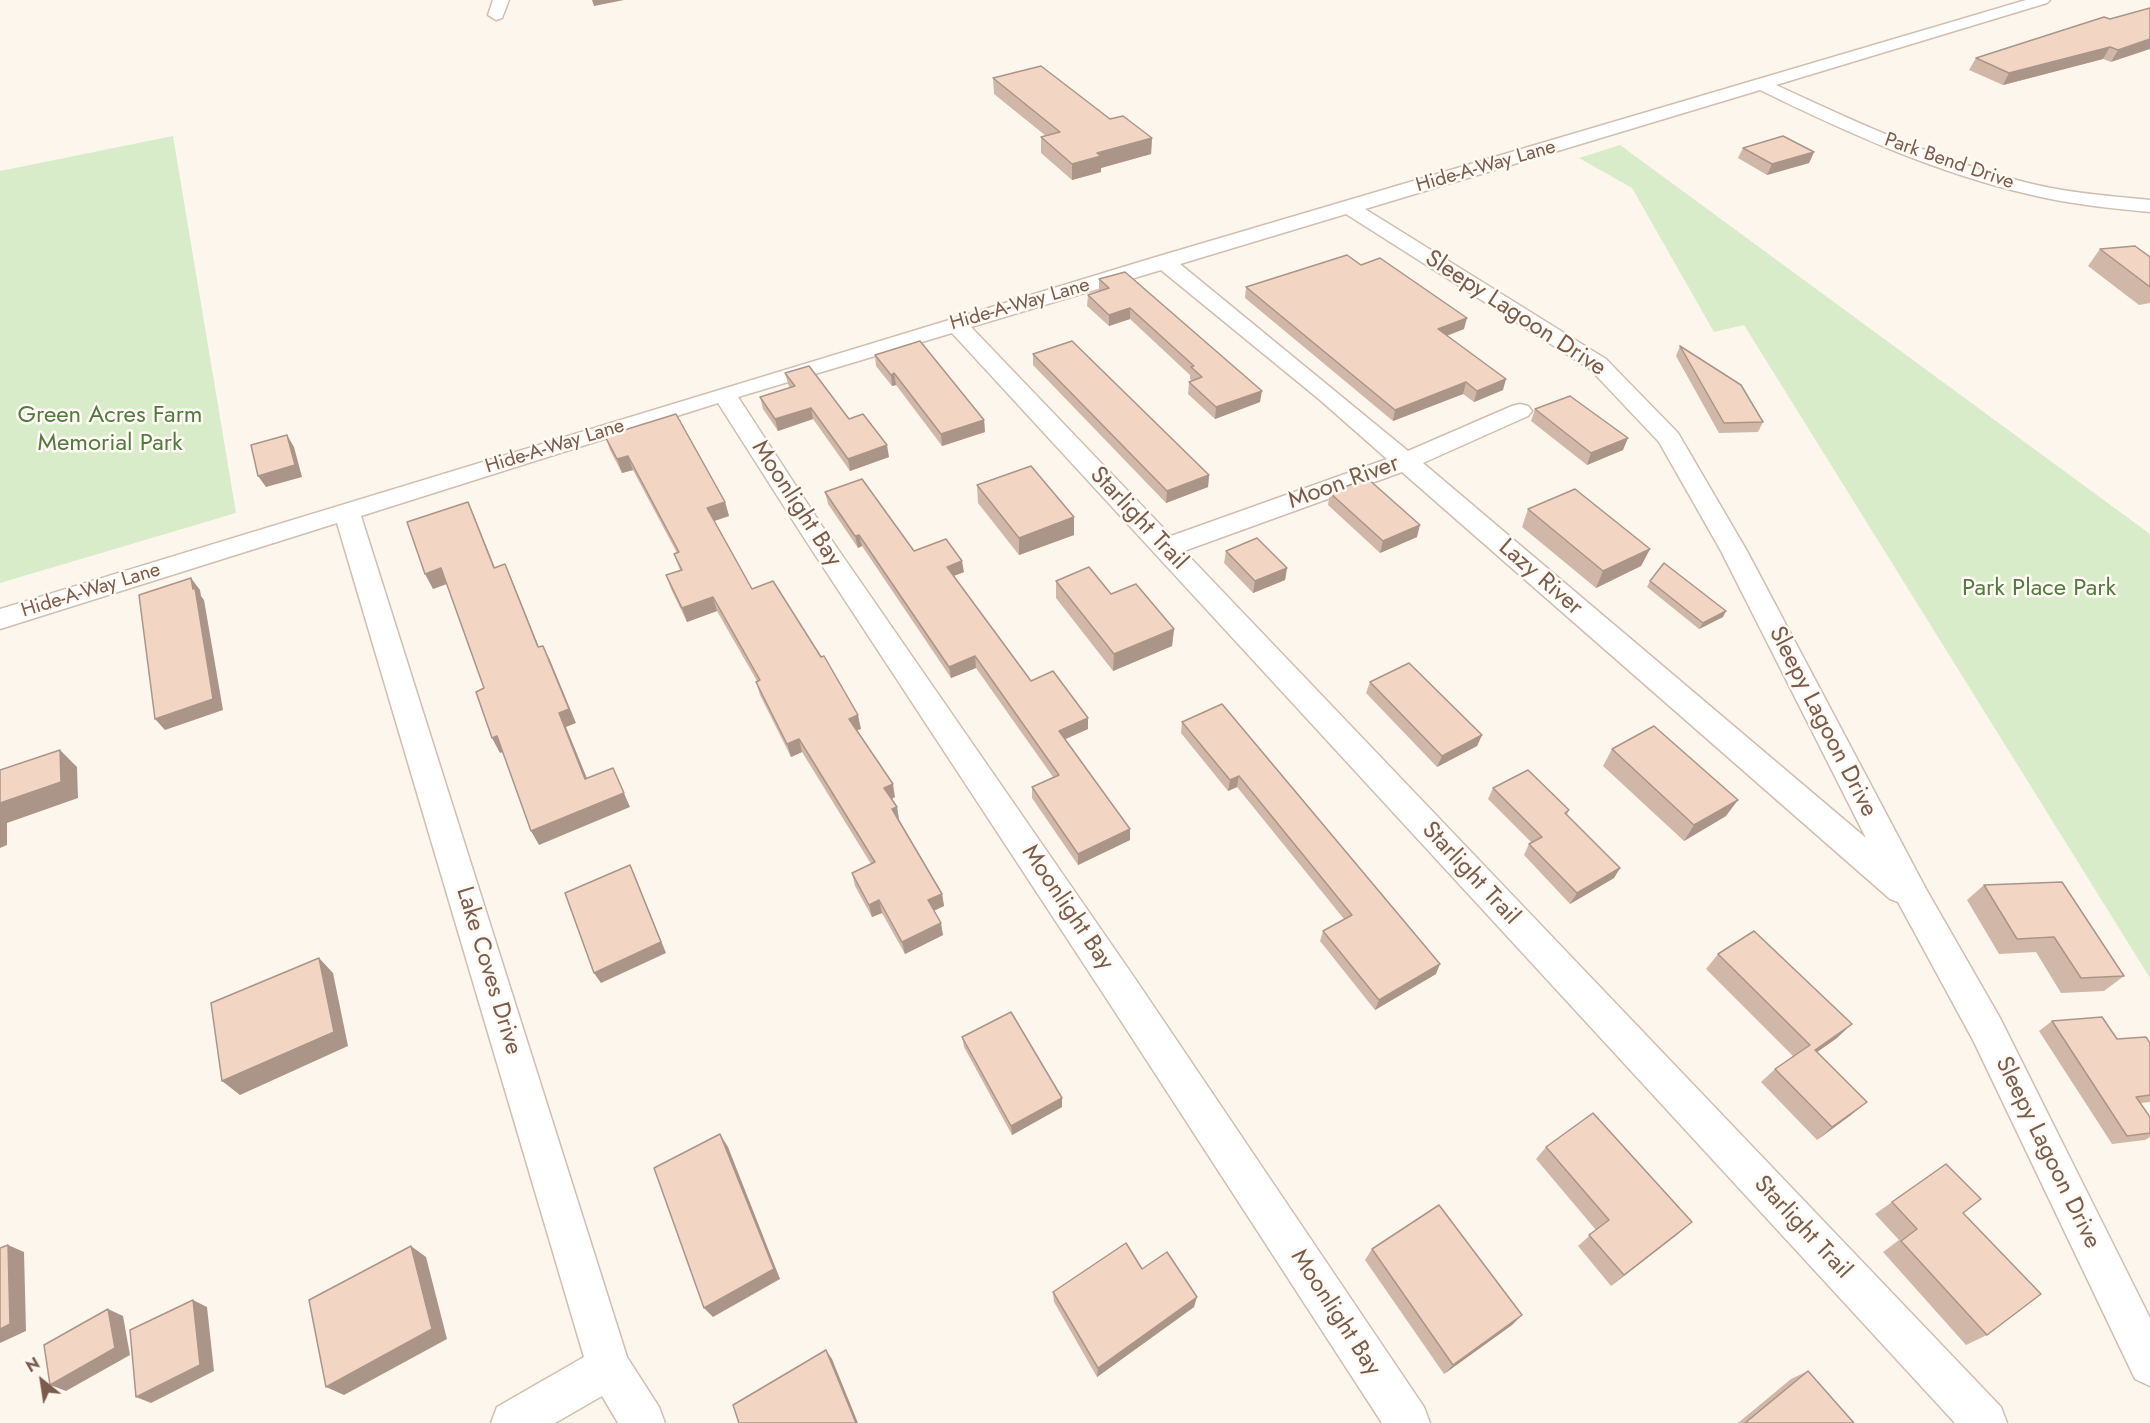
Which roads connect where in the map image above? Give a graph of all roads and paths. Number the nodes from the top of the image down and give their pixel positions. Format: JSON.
{"nodes":[{"id":1,"x":2042,"y":0,"type":"edge"},
{"id":2,"x":1759,"y":83,"type":"junction"},
{"id":3,"x":2150,"y":206,"type":"edge"},
{"id":4,"x":1348,"y":207,"type":"junction"},
{"id":5,"x":1163,"y":261,"type":"junction"},
{"id":6,"x":956,"y":324,"type":"junction"},
{"id":7,"x":724,"y":394,"type":"junction"},
{"id":8,"x":1520,"y":411,"type":"dead end"},
{"id":9,"x":1404,"y":462,"type":"junction"},
{"id":10,"x":347,"y":512,"type":"junction"},
{"id":11,"x":1165,"y":548,"type":"junction"},
{"id":12,"x":0,"y":619,"type":"edge"},
{"id":13,"x":1914,"y":899,"type":"junction"},
{"id":14,"x":2150,"y":1364,"type":"edge"},
{"id":15,"x":609,"y":1367,"type":"junction"},
{"id":16,"x":513,"y":1423,"type":"edge"},
{"id":17,"x":643,"y":1423,"type":"edge"},
{"id":18,"x":1408,"y":1423,"type":"edge"},
{"id":19,"x":1984,"y":1423,"type":"edge"}],
"edges":[{"from":1,"to":2,"type":"street","name":"Hide-A-Way Lane"},
{"from":2,"to":3,"type":"street","name":"Park Bend Drive"},
{"from":2,"to":4,"type":"street","name":"Hide-A-Way Lane"},
{"from":4,"to":5,"type":"street","name":"Hide-A-Way Lane"},
{"from":4,"to":13,"type":"street","name":"Sleepy Lagoon Drive"},
{"from":5,"to":6,"type":"street","name":"Hide-A-Way Lane"},
{"from":5,"to":9,"type":"street","name":"Lazy River"},
{"from":6,"to":7,"type":"street","name":"Hide-A-Way Lane"},
{"from":6,"to":11,"type":"street","name":"Starlight Trail"},
{"from":7,"to":10,"type":"street","name":"Hide-A-Way Lane"},
{"from":7,"to":18,"type":"street","name":"Moonlight Bay"},
{"from":8,"to":9,"type":"street","name":"Moon River"},
{"from":9,"to":11,"type":"street","name":"Moon River"},
{"from":9,"to":13,"type":"street","name":"Lazy River"},
{"from":10,"to":12,"type":"street","name":"Hide-A-Way Lane"},
{"from":10,"to":15,"type":"street","name":"Lake Coves Drive"},
{"from":11,"to":19,"type":"street","name":"Starlight Trail"},
{"from":13,"to":14,"type":"street","name":"Sleepy Lagoon Drive"},
{"from":15,"to":16,"type":"street"},
{"from":15,"to":17,"type":"street","name":"Lake Coves Drive"}]}
